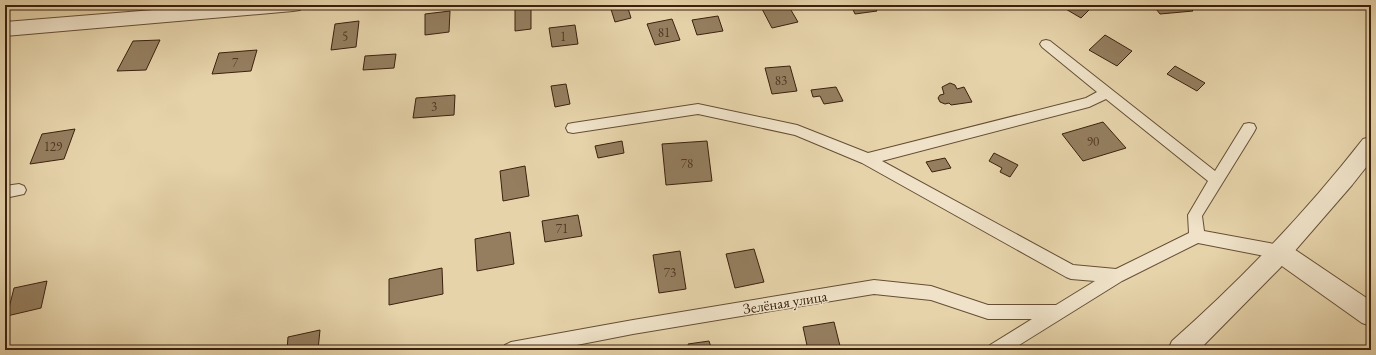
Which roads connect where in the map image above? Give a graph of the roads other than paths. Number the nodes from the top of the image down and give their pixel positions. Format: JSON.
{"nodes":[{"id":1,"x":293,"y":5,"type":"edge"},
{"id":2,"x":5,"y":29,"type":"edge"},
{"id":3,"x":1046,"y":44,"type":"dead end"},
{"id":4,"x":1107,"y":92,"type":"junction"},
{"id":5,"x":573,"y":128,"type":"dead end"},
{"id":6,"x":1249,"y":128,"type":"dead end"},
{"id":7,"x":1371,"y":145,"type":"edge"},
{"id":8,"x":867,"y":159,"type":"junction"},
{"id":9,"x":1217,"y":180,"type":"junction"},
{"id":10,"x":19,"y":190,"type":"dead end"},
{"id":11,"x":5,"y":192,"type":"edge"},
{"id":12,"x":1197,"y":236,"type":"junction"},
{"id":13,"x":1280,"y":252,"type":"junction"},
{"id":14,"x":1117,"y":276,"type":"junction"},
{"id":15,"x":1059,"y":312,"type":"junction"},
{"id":16,"x":1371,"y":315,"type":"edge"},
{"id":17,"x":512,"y":350,"type":"edge"},
{"id":18,"x":996,"y":350,"type":"edge"},
{"id":19,"x":1181,"y":350,"type":"edge"}],
"edges":[{"from":1,"to":2,"type":"street"},
{"from":3,"to":4,"type":"lane"},
{"from":4,"to":8,"type":"lane"},
{"from":4,"to":9,"type":"lane"},
{"from":5,"to":8,"type":"lane"},
{"from":6,"to":9,"type":"lane"},
{"from":7,"to":13,"type":"street"},
{"from":8,"to":14,"type":"lane"},
{"from":9,"to":12,"type":"lane"},
{"from":10,"to":11,"type":"lane"},
{"from":12,"to":13,"type":"lane"},
{"from":12,"to":14,"type":"lane"},
{"from":13,"to":16,"type":"street"},
{"from":13,"to":19,"type":"street"},
{"from":14,"to":15,"type":"lane"},
{"from":15,"to":17,"type":"lane","name":"Зелёная улица"},
{"from":15,"to":18,"type":"lane"}]}
